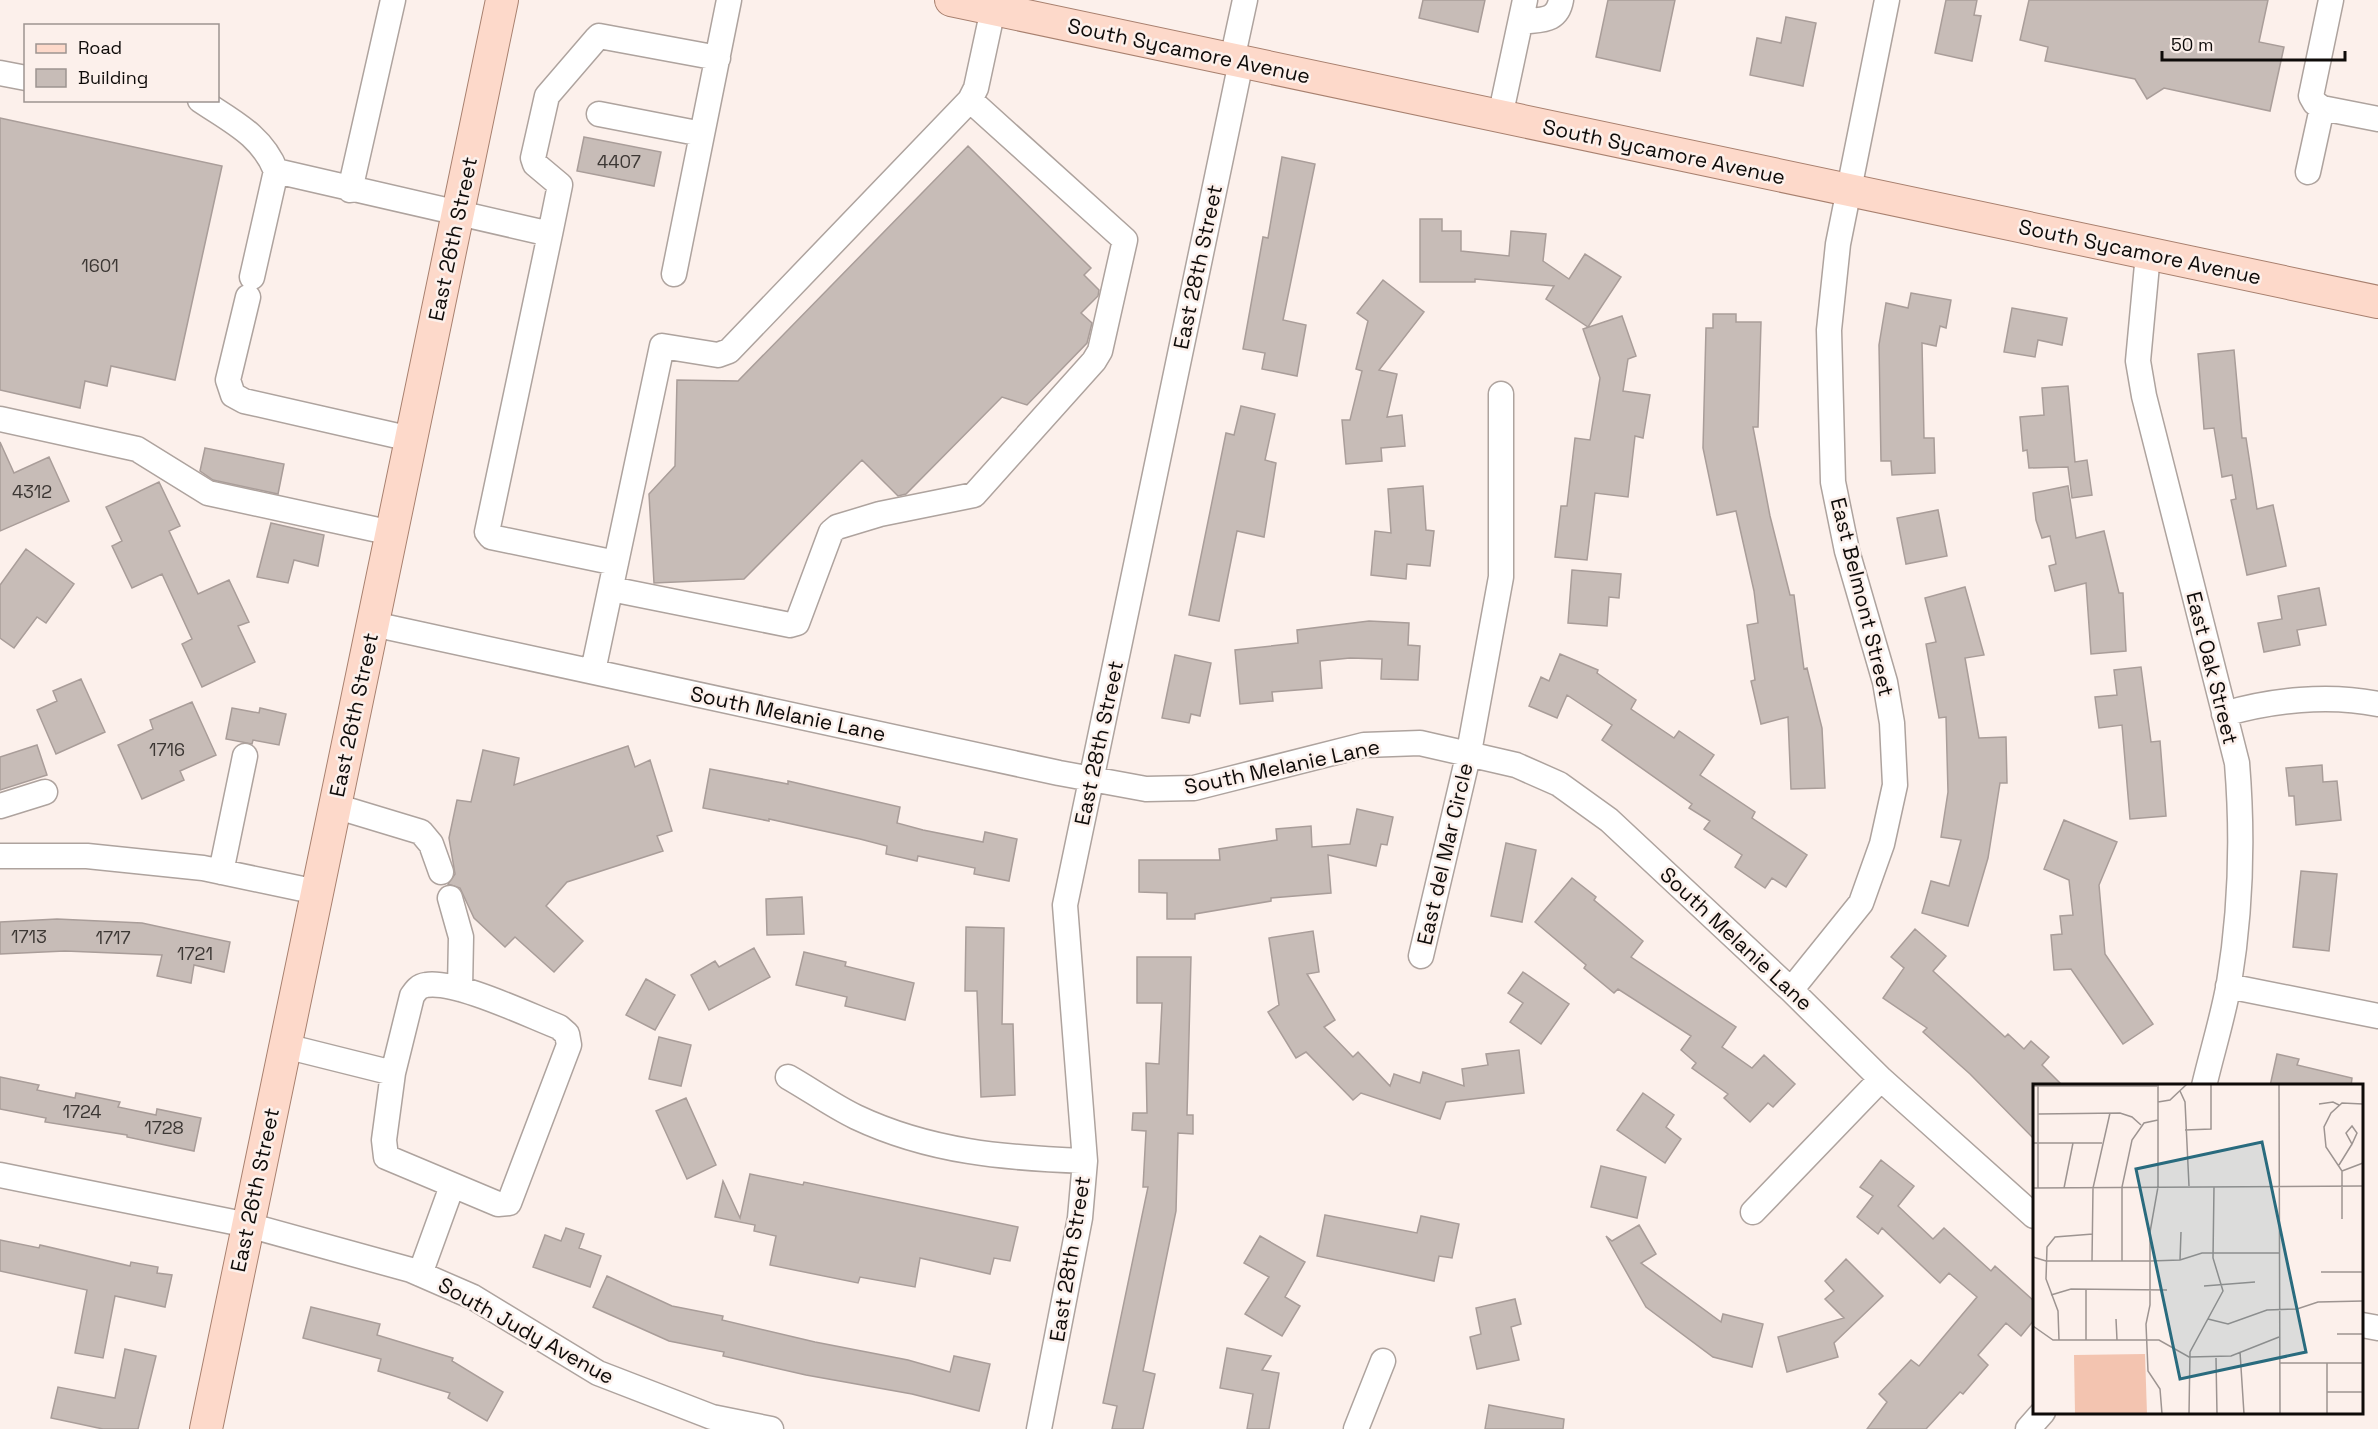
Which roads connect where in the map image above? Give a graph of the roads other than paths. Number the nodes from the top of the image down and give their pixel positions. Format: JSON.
{"nodes":[{"id":1,"x":393,"y":0,"type":"edge"},
{"id":2,"x":502,"y":0,"type":"edge"},
{"id":3,"x":729,"y":0,"type":"edge"},
{"id":4,"x":1245,"y":0,"type":"edge"},
{"id":5,"x":1561,"y":0,"type":"edge"},
{"id":6,"x":1887,"y":0,"type":"edge"},
{"id":7,"x":2331,"y":0,"type":"edge"},
{"id":8,"x":974,"y":4,"type":"edge"},
{"id":9,"x":1523,"y":11,"type":"edge"},
{"id":10,"x":718,"y":58,"type":"junction"},
{"id":11,"x":1237,"y":61,"type":"junction"},
{"id":12,"x":0,"y":73,"type":"edge"},
{"id":13,"x":24,"y":78,"type":"edge"},
{"id":14,"x":970,"y":100,"type":"junction"},
{"id":15,"x":203,"y":102,"type":"edge"},
{"id":16,"x":2322,"y":108,"type":"junction"},
{"id":17,"x":599,"y":114,"type":"dead end"},
{"id":18,"x":1500,"y":117,"type":"junction"},
{"id":19,"x":2378,"y":119,"type":"edge"},
{"id":20,"x":702,"y":134,"type":"junction"},
{"id":21,"x":276,"y":171,"type":"junction"},
{"id":22,"x":2308,"y":172,"type":"dead end"},
{"id":23,"x":350,"y":190,"type":"junction"},
{"id":24,"x":1850,"y":191,"type":"junction"},
{"id":25,"x":458,"y":214,"type":"junction"},
{"id":26,"x":550,"y":234,"type":"junction"},
{"id":27,"x":2148,"y":254,"type":"junction"},
{"id":28,"x":674,"y":274,"type":"dead end"},
{"id":29,"x":2378,"y":302,"type":"edge"},
{"id":30,"x":1501,"y":394,"type":"dead end"},
{"id":31,"x":0,"y":419,"type":"edge"},
{"id":32,"x":411,"y":439,"type":"junction"},
{"id":33,"x":392,"y":533,"type":"junction"},
{"id":34,"x":616,"y":563,"type":"junction"},
{"id":35,"x":610,"y":589,"type":"junction"},
{"id":36,"x":373,"y":624,"type":"junction"},
{"id":37,"x":593,"y":671,"type":"junction"},
{"id":38,"x":2378,"y":704,"type":"edge"},
{"id":39,"x":2224,"y":714,"type":"junction"},
{"id":40,"x":1469,"y":752,"type":"junction"},
{"id":41,"x":245,"y":756,"type":"dead end"},
{"id":42,"x":1091,"y":780,"type":"junction"},
{"id":43,"x":45,"y":792,"type":"dead end"},
{"id":44,"x":0,"y":806,"type":"edge"},
{"id":45,"x":335,"y":806,"type":"junction"},
{"id":46,"x":0,"y":856,"type":"edge"},
{"id":47,"x":221,"y":872,"type":"junction"},
{"id":48,"x":441,"y":872,"type":"dead end"},
{"id":49,"x":317,"y":892,"type":"junction"},
{"id":50,"x":450,"y":898,"type":"dead end"},
{"id":51,"x":1421,"y":956,"type":"dead end"},
{"id":52,"x":2228,"y":986,"type":"junction"},
{"id":53,"x":459,"y":989,"type":"junction"},
{"id":54,"x":1791,"y":990,"type":"junction"},
{"id":55,"x":2378,"y":1016,"type":"edge"},
{"id":56,"x":285,"y":1046,"type":"junction"},
{"id":57,"x":393,"y":1073,"type":"junction"},
{"id":58,"x":788,"y":1077,"type":"dead end"},
{"id":59,"x":1881,"y":1078,"type":"junction"},
{"id":60,"x":2204,"y":1084,"type":"edge"},
{"id":61,"x":1085,"y":1161,"type":"junction"},
{"id":62,"x":0,"y":1174,"type":"edge"},
{"id":63,"x":452,"y":1186,"type":"junction"},
{"id":64,"x":1753,"y":1212,"type":"dead end"},
{"id":65,"x":2033,"y":1215,"type":"edge"},
{"id":66,"x":248,"y":1225,"type":"junction"},
{"id":67,"x":420,"y":1274,"type":"junction"},
{"id":68,"x":2363,"y":1325,"type":"edge"},
{"id":69,"x":2378,"y":1329,"type":"edge"},
{"id":70,"x":1383,"y":1361,"type":"dead end"},
{"id":71,"x":2042,"y":1414,"type":"edge"},
{"id":72,"x":206,"y":1429,"type":"edge"},
{"id":73,"x":771,"y":1429,"type":"edge"},
{"id":74,"x":1039,"y":1429,"type":"edge"},
{"id":75,"x":1356,"y":1429,"type":"edge"},
{"id":76,"x":2028,"y":1429,"type":"edge"}],
"edges":[{"from":1,"to":23,"type":"street"},
{"from":2,"to":25,"type":"main road","name":"East 26th Street"},
{"from":3,"to":10,"type":"street"},
{"from":4,"to":11,"type":"street","name":"East 28th Street"},
{"from":5,"to":9,"type":"street"},
{"from":6,"to":24,"type":"street","name":"East Belmont Street"},
{"from":7,"to":16,"type":"street"},
{"from":8,"to":11,"type":"main road","name":"South Sycamore Avenue"},
{"from":8,"to":14,"type":"street"},
{"from":9,"to":18,"type":"street"},
{"from":10,"to":20,"type":"street"},
{"from":10,"to":26,"type":"street"},
{"from":11,"to":18,"type":"main road","name":"South Sycamore Avenue"},
{"from":11,"to":42,"type":"street","name":"East 28th Street"},
{"from":12,"to":13,"type":"street"},
{"from":14,"to":34,"type":"street"},
{"from":14,"to":35,"type":"street"},
{"from":15,"to":21,"type":"street"},
{"from":16,"to":19,"type":"street"},
{"from":16,"to":22,"type":"street"},
{"from":17,"to":20,"type":"street"},
{"from":18,"to":24,"type":"main road","name":"South Sycamore Avenue"},
{"from":20,"to":28,"type":"street"},
{"from":21,"to":23,"type":"street"},
{"from":21,"to":32,"type":"street"},
{"from":23,"to":25,"type":"street"},
{"from":24,"to":27,"type":"main road","name":"South Sycamore Avenue"},
{"from":24,"to":54,"type":"street","name":"East Belmont Street"},
{"from":25,"to":26,"type":"street"},
{"from":25,"to":32,"type":"main road","name":"East 26th Street"},
{"from":26,"to":34,"type":"street"},
{"from":27,"to":29,"type":"main road","name":"South Sycamore Avenue"},
{"from":27,"to":39,"type":"street","name":"East Oak Street"},
{"from":30,"to":40,"type":"street","name":"East del Mar Circle"},
{"from":31,"to":33,"type":"street"},
{"from":32,"to":33,"type":"main road","name":"East 26th Street"},
{"from":33,"to":36,"type":"main road","name":"East 26th Street"},
{"from":34,"to":35,"type":"street"},
{"from":35,"to":37,"type":"street"},
{"from":36,"to":37,"type":"street","name":"South Melanie Lane"},
{"from":36,"to":45,"type":"main road","name":"East 26th Street"},
{"from":37,"to":42,"type":"street","name":"South Melanie Lane"},
{"from":38,"to":39,"type":"street"},
{"from":39,"to":52,"type":"street","name":"East Oak Street"},
{"from":40,"to":42,"type":"street","name":"South Melanie Lane"},
{"from":40,"to":51,"type":"street","name":"East del Mar Circle"},
{"from":40,"to":54,"type":"street","name":"South Melanie Lane"},
{"from":41,"to":47,"type":"street"},
{"from":42,"to":61,"type":"street","name":"East 28th Street"},
{"from":43,"to":44,"type":"street"},
{"from":45,"to":48,"type":"street"},
{"from":45,"to":49,"type":"main road","name":"East 26th Street"},
{"from":46,"to":47,"type":"street"},
{"from":47,"to":49,"type":"street"},
{"from":49,"to":56,"type":"main road","name":"East 26th Street"},
{"from":50,"to":53,"type":"street"},
{"from":52,"to":55,"type":"street"},
{"from":52,"to":60,"type":"street","name":"East Oak Street"},
{"from":53,"to":57,"type":"street"},
{"from":53,"to":63,"type":"street"},
{"from":54,"to":59,"type":"street","name":"South Melanie Lane"},
{"from":56,"to":57,"type":"street"},
{"from":56,"to":66,"type":"main road","name":"East 26th Street"},
{"from":57,"to":63,"type":"street"},
{"from":58,"to":61,"type":"street"},
{"from":59,"to":64,"type":"street"},
{"from":59,"to":65,"type":"street","name":"South Melanie Lane"},
{"from":61,"to":74,"type":"street","name":"East 28th Street"},
{"from":62,"to":66,"type":"street","name":"South Judy Avenue"},
{"from":63,"to":67,"type":"street"},
{"from":66,"to":67,"type":"street","name":"South Judy Avenue"},
{"from":66,"to":72,"type":"main road","name":"East 26th Street"},
{"from":67,"to":73,"type":"street","name":"South Judy Avenue"},
{"from":68,"to":69,"type":"street"},
{"from":70,"to":75,"type":"street"},
{"from":71,"to":76,"type":"street"}]}
